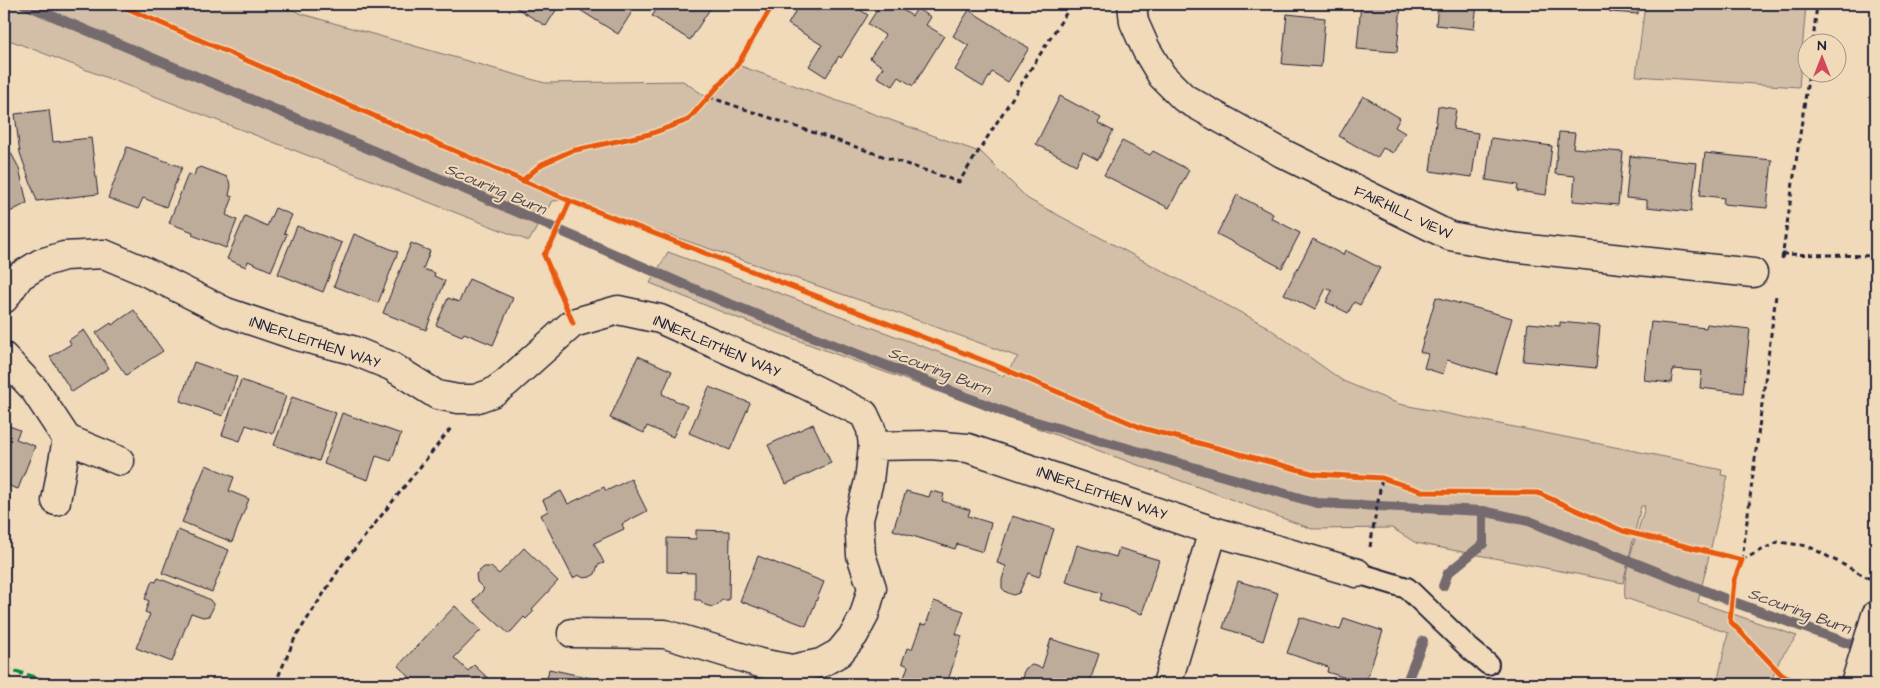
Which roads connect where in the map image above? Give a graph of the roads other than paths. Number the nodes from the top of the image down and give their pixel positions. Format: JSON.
{"nodes":[{"id":1,"x":1132,"y":4,"type":"edge"},
{"id":2,"x":1753,"y":273,"type":"dead end"},
{"id":3,"x":4,"y":299,"type":"edge"},
{"id":4,"x":4,"y":357,"type":"edge"},
{"id":5,"x":67,"y":439,"type":"junction"},
{"id":6,"x":873,"y":446,"type":"junction"},
{"id":7,"x":120,"y":462,"type":"dead end"},
{"id":8,"x":56,"y":501,"type":"dead end"},
{"id":9,"x":1213,"y":531,"type":"junction"},
{"id":10,"x":1357,"y":573,"type":"joint"},
{"id":11,"x":1876,"y":615,"type":"edge"},
{"id":12,"x":572,"y":633,"type":"dead end"},
{"id":13,"x":1488,"y":664,"type":"dead end"},
{"id":14,"x":1858,"y":675,"type":"edge"},
{"id":15,"x":1167,"y":684,"type":"edge"}],
"edges":[{"from":1,"to":2,"type":"street","name":"FAIRHILL VIEW"},
{"from":3,"to":6,"type":"street","name":"INNERLEITHEN WAY"},
{"from":4,"to":5,"type":"street"},
{"from":5,"to":7,"type":"street"},
{"from":5,"to":8,"type":"street"},
{"from":6,"to":9,"type":"street","name":"INNERLEITHEN WAY"},
{"from":6,"to":12,"type":"street","name":"INNERLEITHEN WAY"},
{"from":9,"to":10,"type":"street","name":"INNERLEITHEN WAY"},
{"from":9,"to":15,"type":"street"},
{"from":10,"to":13,"type":"lane"},
{"from":11,"to":14,"type":"street"}]}
